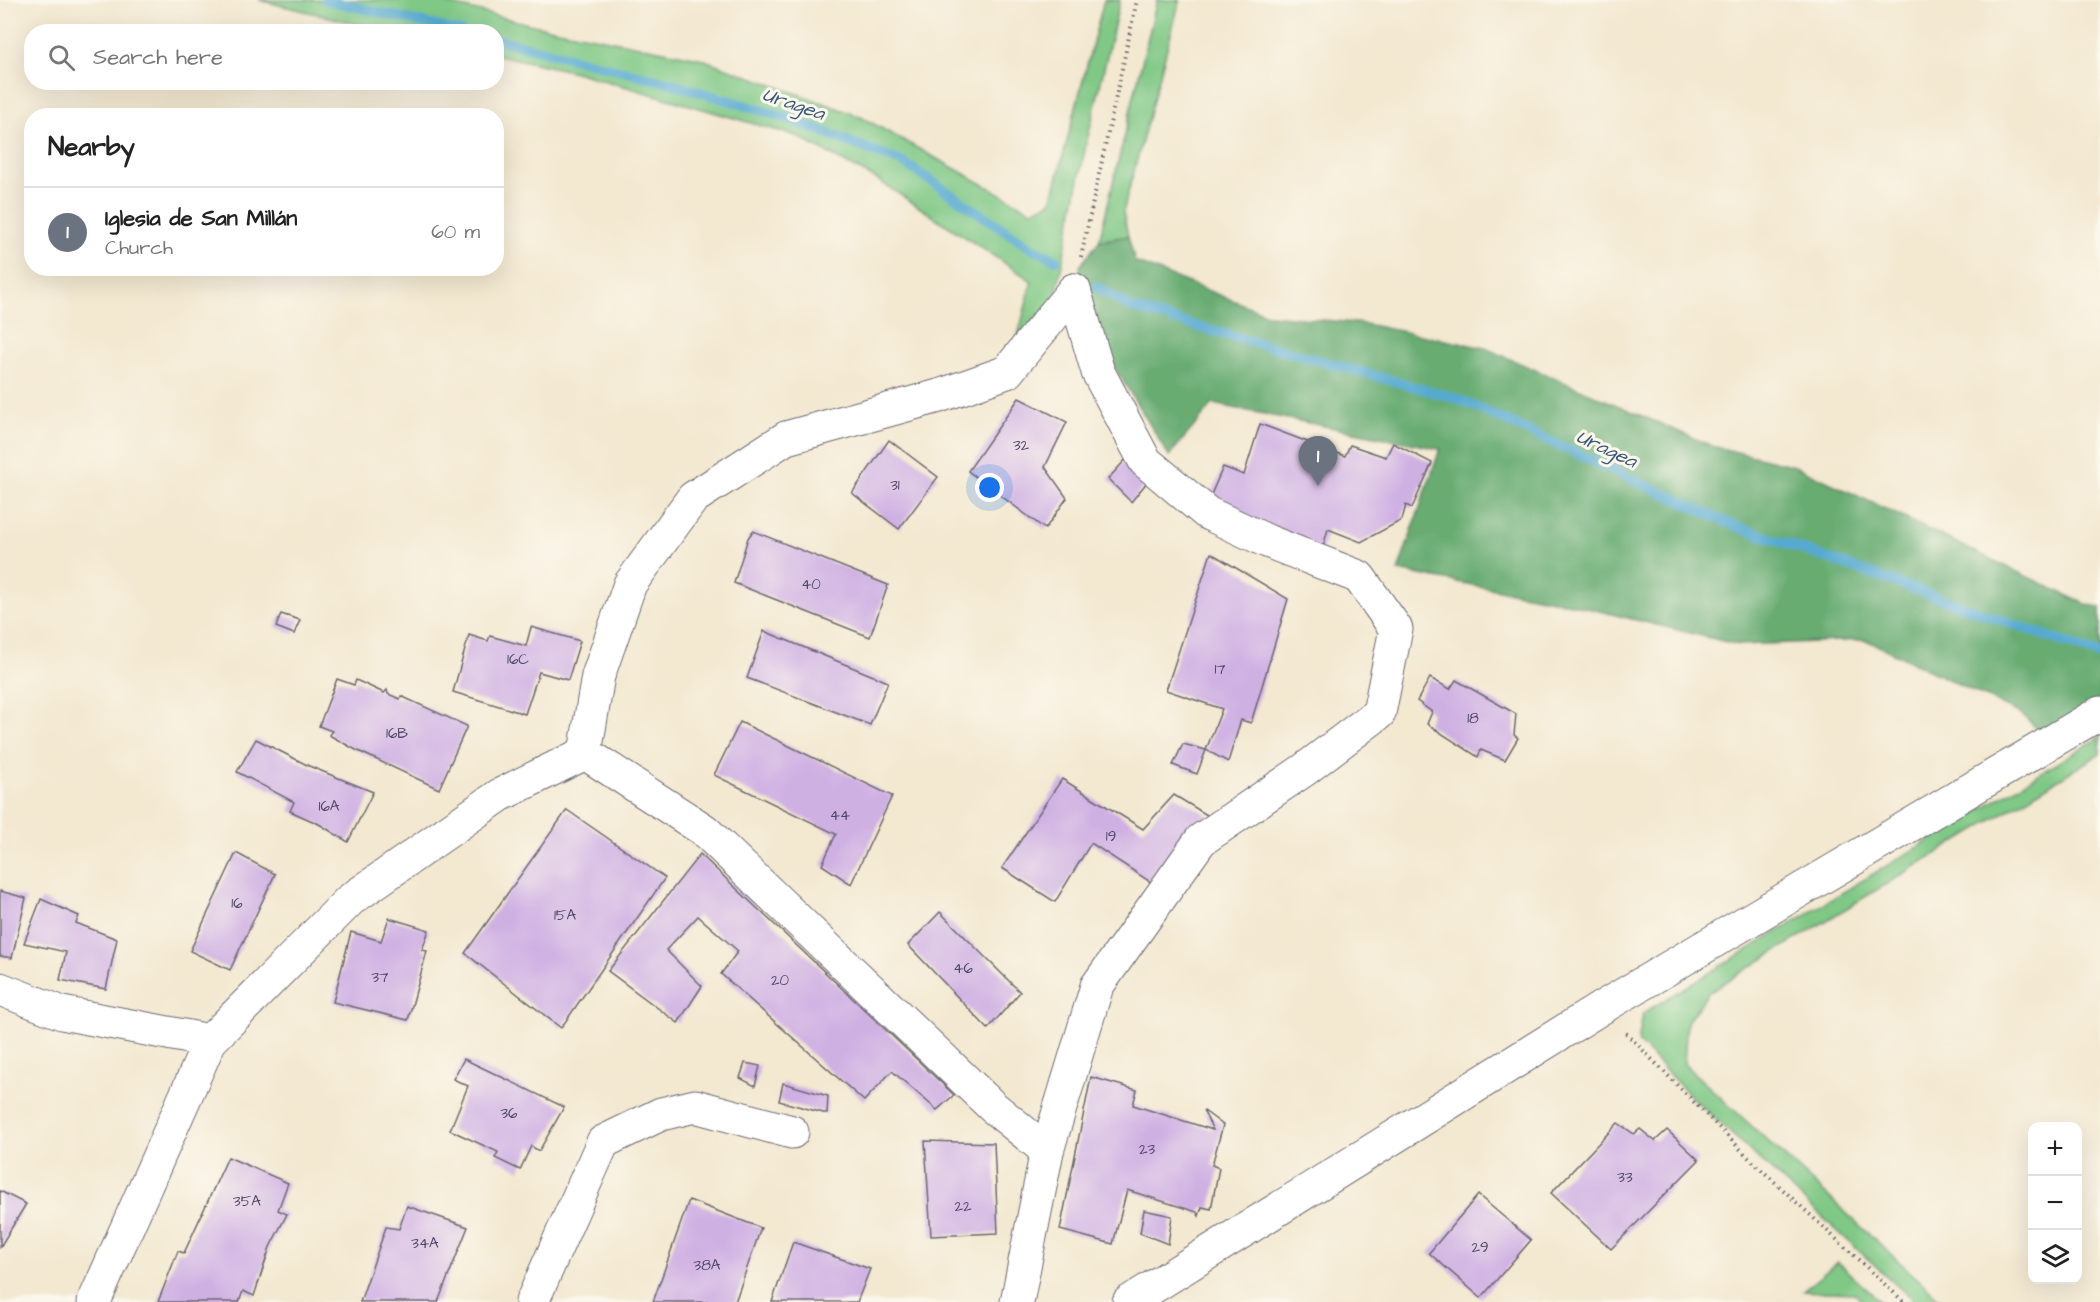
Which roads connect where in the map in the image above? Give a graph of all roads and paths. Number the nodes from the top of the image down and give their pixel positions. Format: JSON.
{"nodes":[{"id":1,"x":1137,"y":0,"type":"edge"},
{"id":2,"x":1074,"y":290,"type":"junction"},
{"id":3,"x":2100,"y":713,"type":"edge"},
{"id":4,"x":585,"y":753,"type":"junction"},
{"id":5,"x":0,"y":989,"type":"edge"},
{"id":6,"x":1601,"y":1008,"type":"junction"},
{"id":7,"x":210,"y":1041,"type":"junction"},
{"id":8,"x":792,"y":1132,"type":"dead end"},
{"id":9,"x":1047,"y":1151,"type":"junction"},
{"id":10,"x":94,"y":1302,"type":"edge"},
{"id":11,"x":532,"y":1302,"type":"edge"},
{"id":12,"x":1017,"y":1302,"type":"edge"},
{"id":13,"x":1129,"y":1302,"type":"edge"},
{"id":14,"x":1904,"y":1302,"type":"edge"}],
"edges":[{"from":1,"to":2,"type":"path"},
{"from":2,"to":4,"type":"street"},
{"from":2,"to":9,"type":"street"},
{"from":3,"to":6,"type":"street"},
{"from":4,"to":7,"type":"street"},
{"from":4,"to":9,"type":"street"},
{"from":5,"to":7,"type":"street"},
{"from":6,"to":13,"type":"street"},
{"from":6,"to":14,"type":"path"},
{"from":7,"to":10,"type":"street"},
{"from":8,"to":11,"type":"street"},
{"from":9,"to":12,"type":"street"}]}
